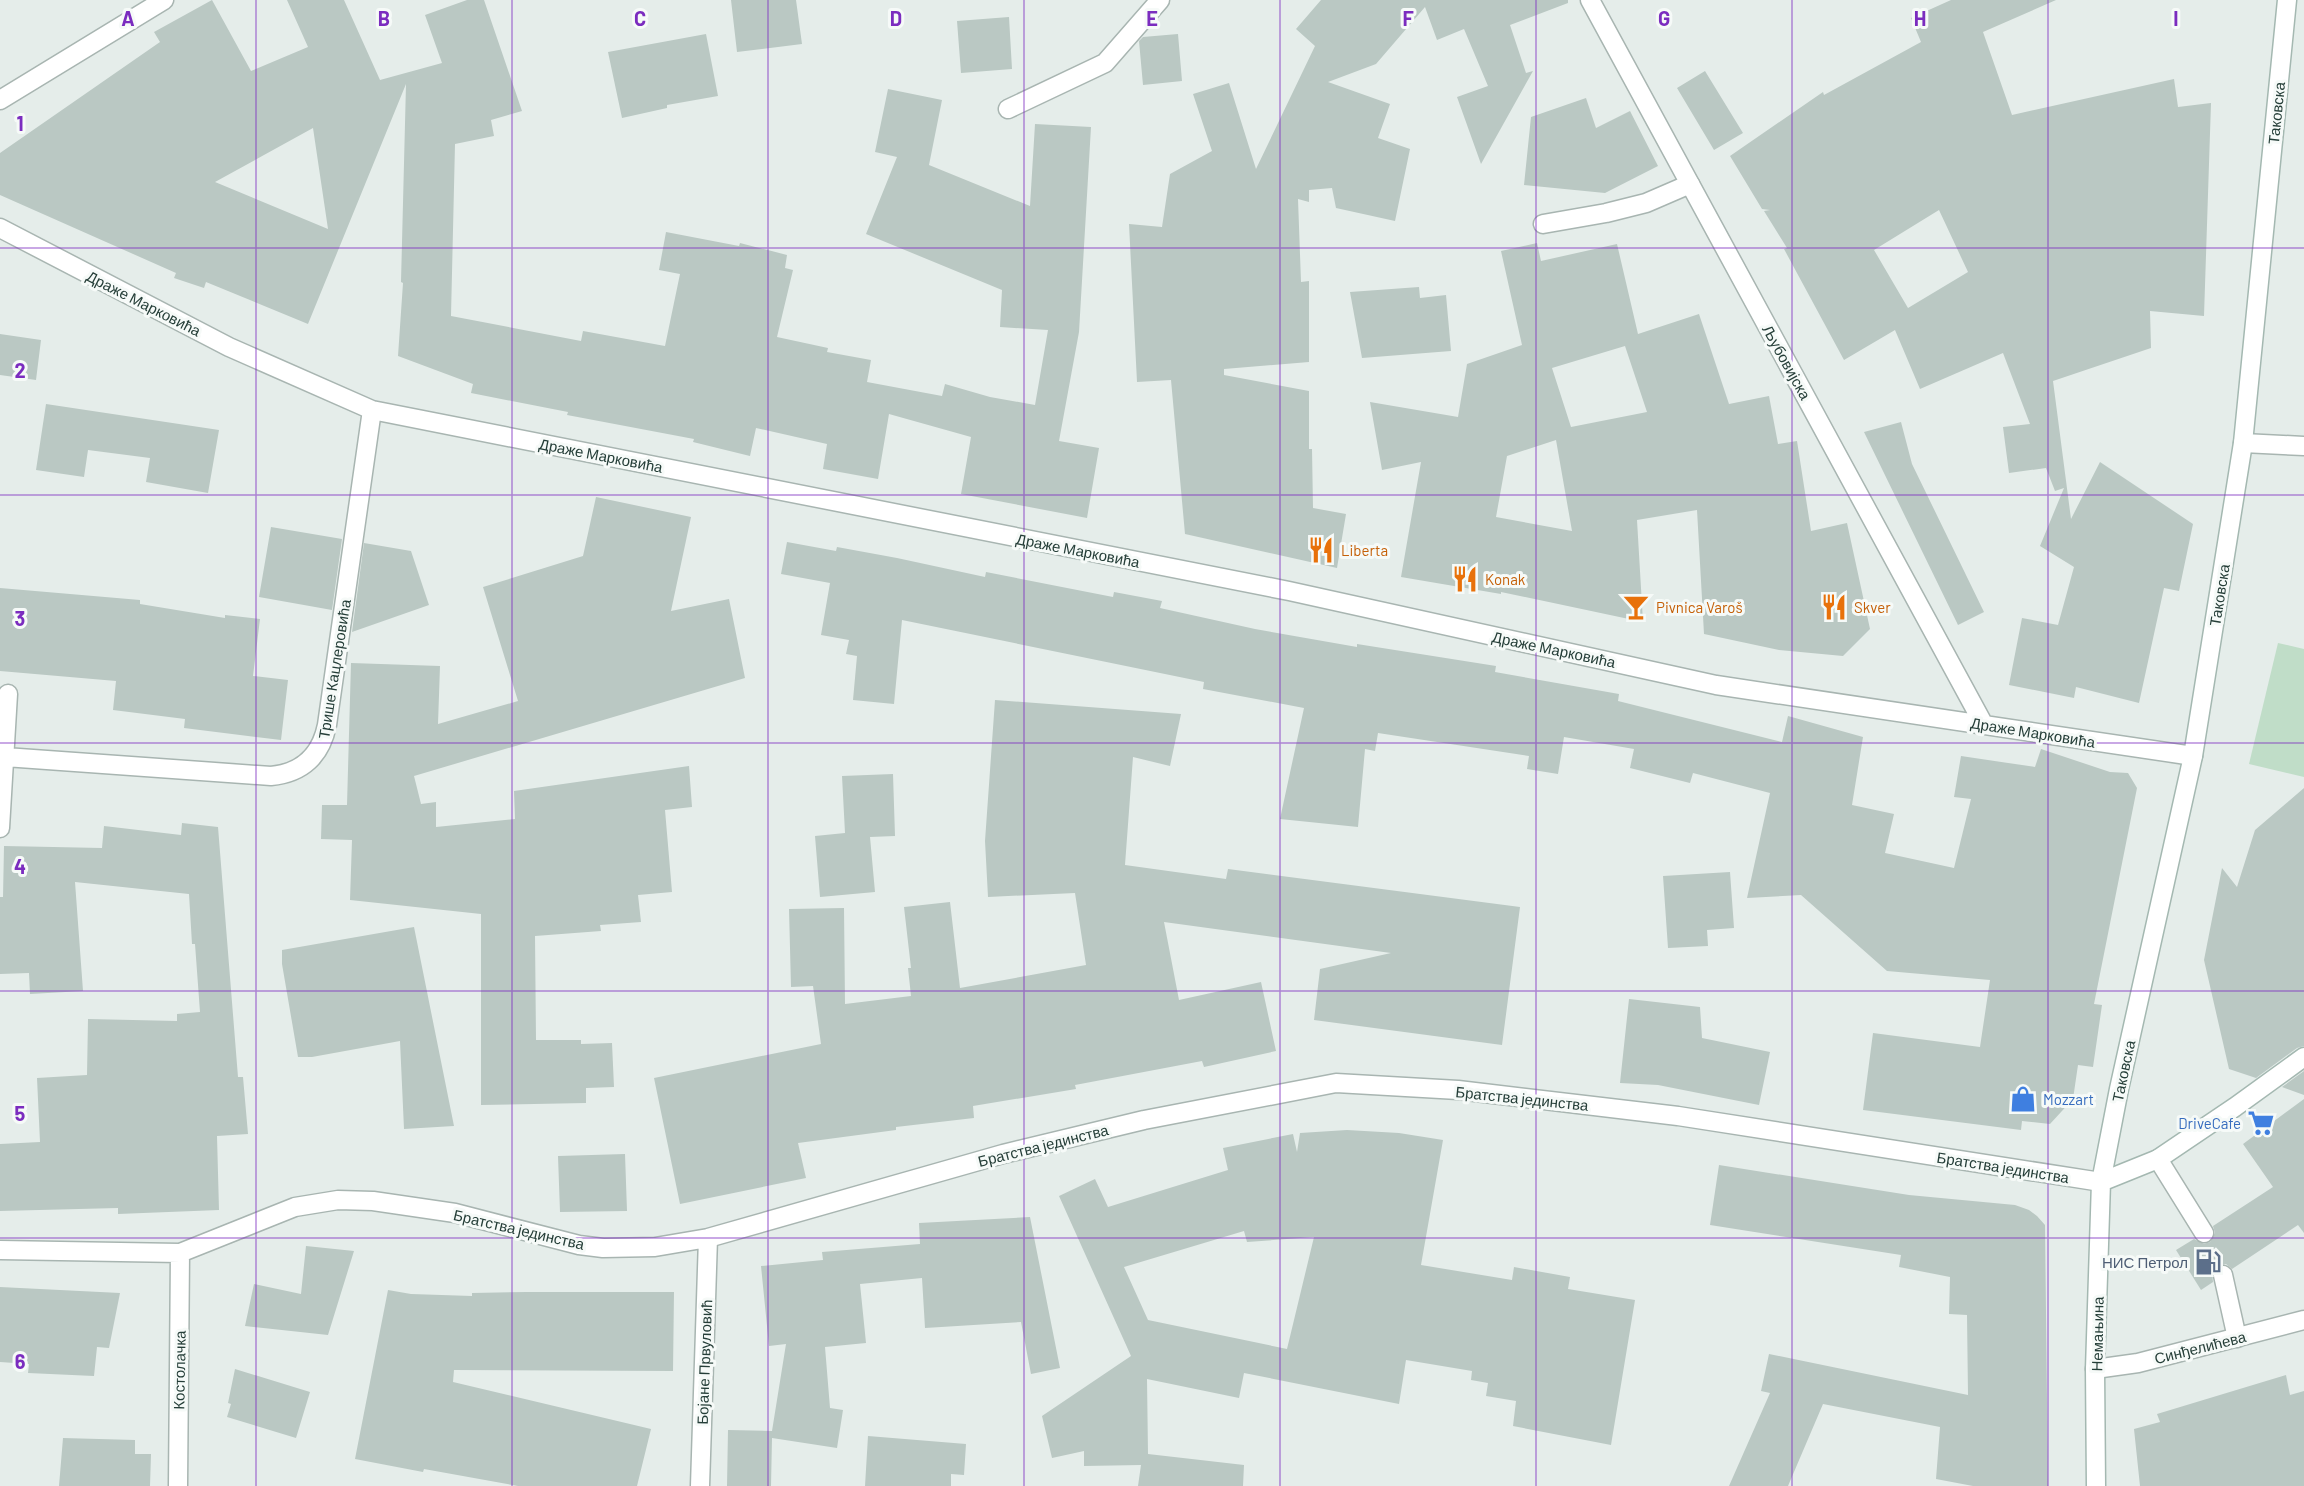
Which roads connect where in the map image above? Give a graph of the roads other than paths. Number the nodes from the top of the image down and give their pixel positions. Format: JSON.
{"nodes":[{"id":1,"x":164,"y":0,"type":"edge"},
{"id":2,"x":1160,"y":0,"type":"edge"},
{"id":3,"x":1590,"y":0,"type":"edge"},
{"id":4,"x":2287,"y":0,"type":"edge"},
{"id":5,"x":0,"y":100,"type":"edge"},
{"id":6,"x":1008,"y":109,"type":"dead end"},
{"id":7,"x":1690,"y":184,"type":"junction"},
{"id":8,"x":1544,"y":224,"type":"dead end"},
{"id":9,"x":0,"y":228,"type":"edge"},
{"id":10,"x":372,"y":410,"type":"junction"},
{"id":11,"x":2243,"y":443,"type":"junction"},
{"id":12,"x":2304,"y":446,"type":"edge"},
{"id":13,"x":8,"y":694,"type":"dead end"},
{"id":14,"x":1984,"y":725,"type":"junction"},
{"id":15,"x":2193,"y":756,"type":"junction"},
{"id":16,"x":5,"y":757,"type":"junction"},
{"id":17,"x":0,"y":828,"type":"edge"},
{"id":18,"x":2304,"y":1057,"type":"edge"},
{"id":19,"x":2158,"y":1159,"type":"junction"},
{"id":20,"x":2101,"y":1182,"type":"junction"},
{"id":21,"x":2204,"y":1233,"type":"dead end"},
{"id":22,"x":708,"y":1239,"type":"junction"},
{"id":23,"x":0,"y":1250,"type":"edge"},
{"id":24,"x":180,"y":1253,"type":"junction"},
{"id":25,"x":2223,"y":1275,"type":"dead end"},
{"id":26,"x":2304,"y":1320,"type":"edge"},
{"id":27,"x":2237,"y":1338,"type":"junction"},
{"id":28,"x":2095,"y":1369,"type":"junction"},
{"id":29,"x":178,"y":1486,"type":"edge"},
{"id":30,"x":700,"y":1486,"type":"edge"},
{"id":31,"x":2096,"y":1486,"type":"edge"}],
"edges":[{"from":1,"to":5,"type":"street"},
{"from":2,"to":6,"type":"street"},
{"from":3,"to":7,"type":"street","name":"Љубовијска"},
{"from":4,"to":11,"type":"street","name":"Таковска"},
{"from":7,"to":8,"type":"street"},
{"from":7,"to":14,"type":"street","name":"Љубовијска"},
{"from":9,"to":10,"type":"street","name":"Драже Марковића"},
{"from":10,"to":14,"type":"street","name":"Драже Марковића"},
{"from":10,"to":16,"type":"street","name":"Трише Кацлеровића"},
{"from":11,"to":12,"type":"street"},
{"from":11,"to":15,"type":"street","name":"Таковска"},
{"from":13,"to":16,"type":"street"},
{"from":14,"to":15,"type":"street","name":"Драже Марковића"},
{"from":15,"to":20,"type":"street","name":"Таковска"},
{"from":16,"to":17,"type":"street"},
{"from":18,"to":19,"type":"street"},
{"from":19,"to":20,"type":"street"},
{"from":19,"to":21,"type":"street"},
{"from":20,"to":22,"type":"street","name":"Братства јединства"},
{"from":20,"to":28,"type":"street","name":"Немањина"},
{"from":22,"to":24,"type":"street","name":"Братства јединства"},
{"from":22,"to":30,"type":"street","name":"Бојане Првуловић"},
{"from":23,"to":24,"type":"street","name":"Братства јединства"},
{"from":24,"to":29,"type":"street","name":"Костолачка"},
{"from":25,"to":27,"type":"street"},
{"from":26,"to":27,"type":"street","name":"Синђелићева"},
{"from":27,"to":28,"type":"street","name":"Синђелићева"},
{"from":28,"to":31,"type":"street","name":"Немањина"}]}
